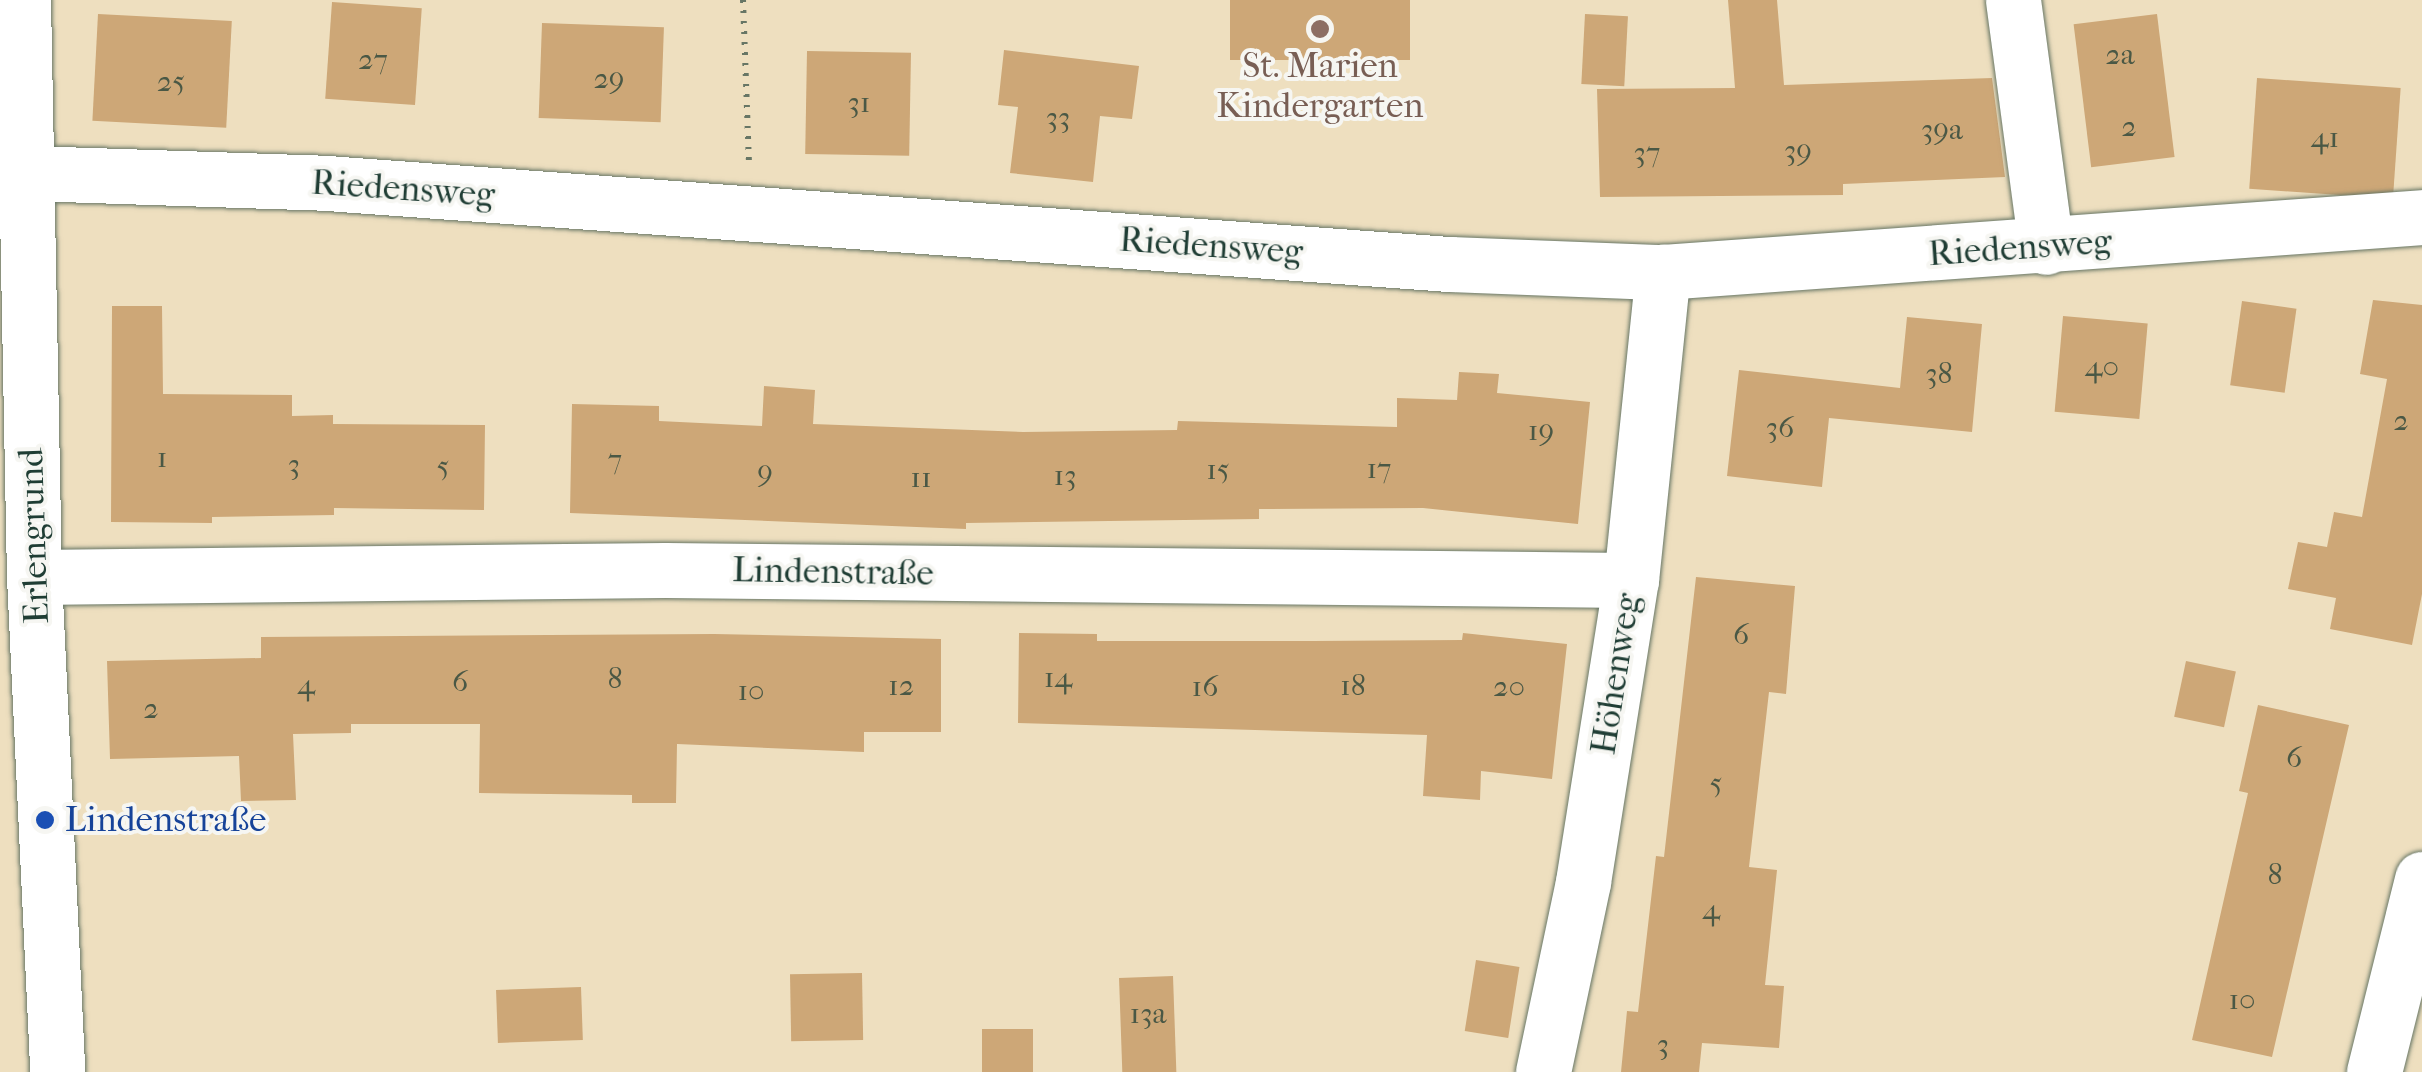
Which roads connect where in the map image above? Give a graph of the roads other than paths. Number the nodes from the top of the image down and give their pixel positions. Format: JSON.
{"nodes":[{"id":1,"x":24,"y":0,"type":"edge"},
{"id":2,"x":2013,"y":0,"type":"edge"},
{"id":3,"x":12,"y":171,"type":"edge"},
{"id":4,"x":2422,"y":216,"type":"edge"},
{"id":5,"x":2046,"y":248,"type":"junction"},
{"id":6,"x":1663,"y":272,"type":"junction"},
{"id":7,"x":34,"y":577,"type":"junction"},
{"id":8,"x":1631,"y":580,"type":"junction"},
{"id":9,"x":22,"y":720,"type":"edge"},
{"id":10,"x":2422,"y":879,"type":"edge"},
{"id":11,"x":56,"y":1072,"type":"edge"},
{"id":12,"x":1544,"y":1072,"type":"edge"},
{"id":13,"x":2374,"y":1072,"type":"edge"}],
"edges":[{"from":1,"to":3,"type":"street","name":"Erlengrund"},
{"from":2,"to":5,"type":"street"},
{"from":3,"to":6,"type":"street","name":"Riedensweg"},
{"from":3,"to":7,"type":"street","name":"Erlengrund"},
{"from":4,"to":5,"type":"street","name":"Riedensweg"},
{"from":5,"to":6,"type":"street","name":"Riedensweg"},
{"from":6,"to":8,"type":"street","name":"Höhenweg"},
{"from":7,"to":8,"type":"street","name":"Lindenstraße"},
{"from":7,"to":9,"type":"street","name":"Erlengrund"},
{"from":8,"to":12,"type":"street","name":"Höhenweg"},
{"from":9,"to":11,"type":"street","name":"Erlengrund"},
{"from":10,"to":13,"type":"street"}]}
